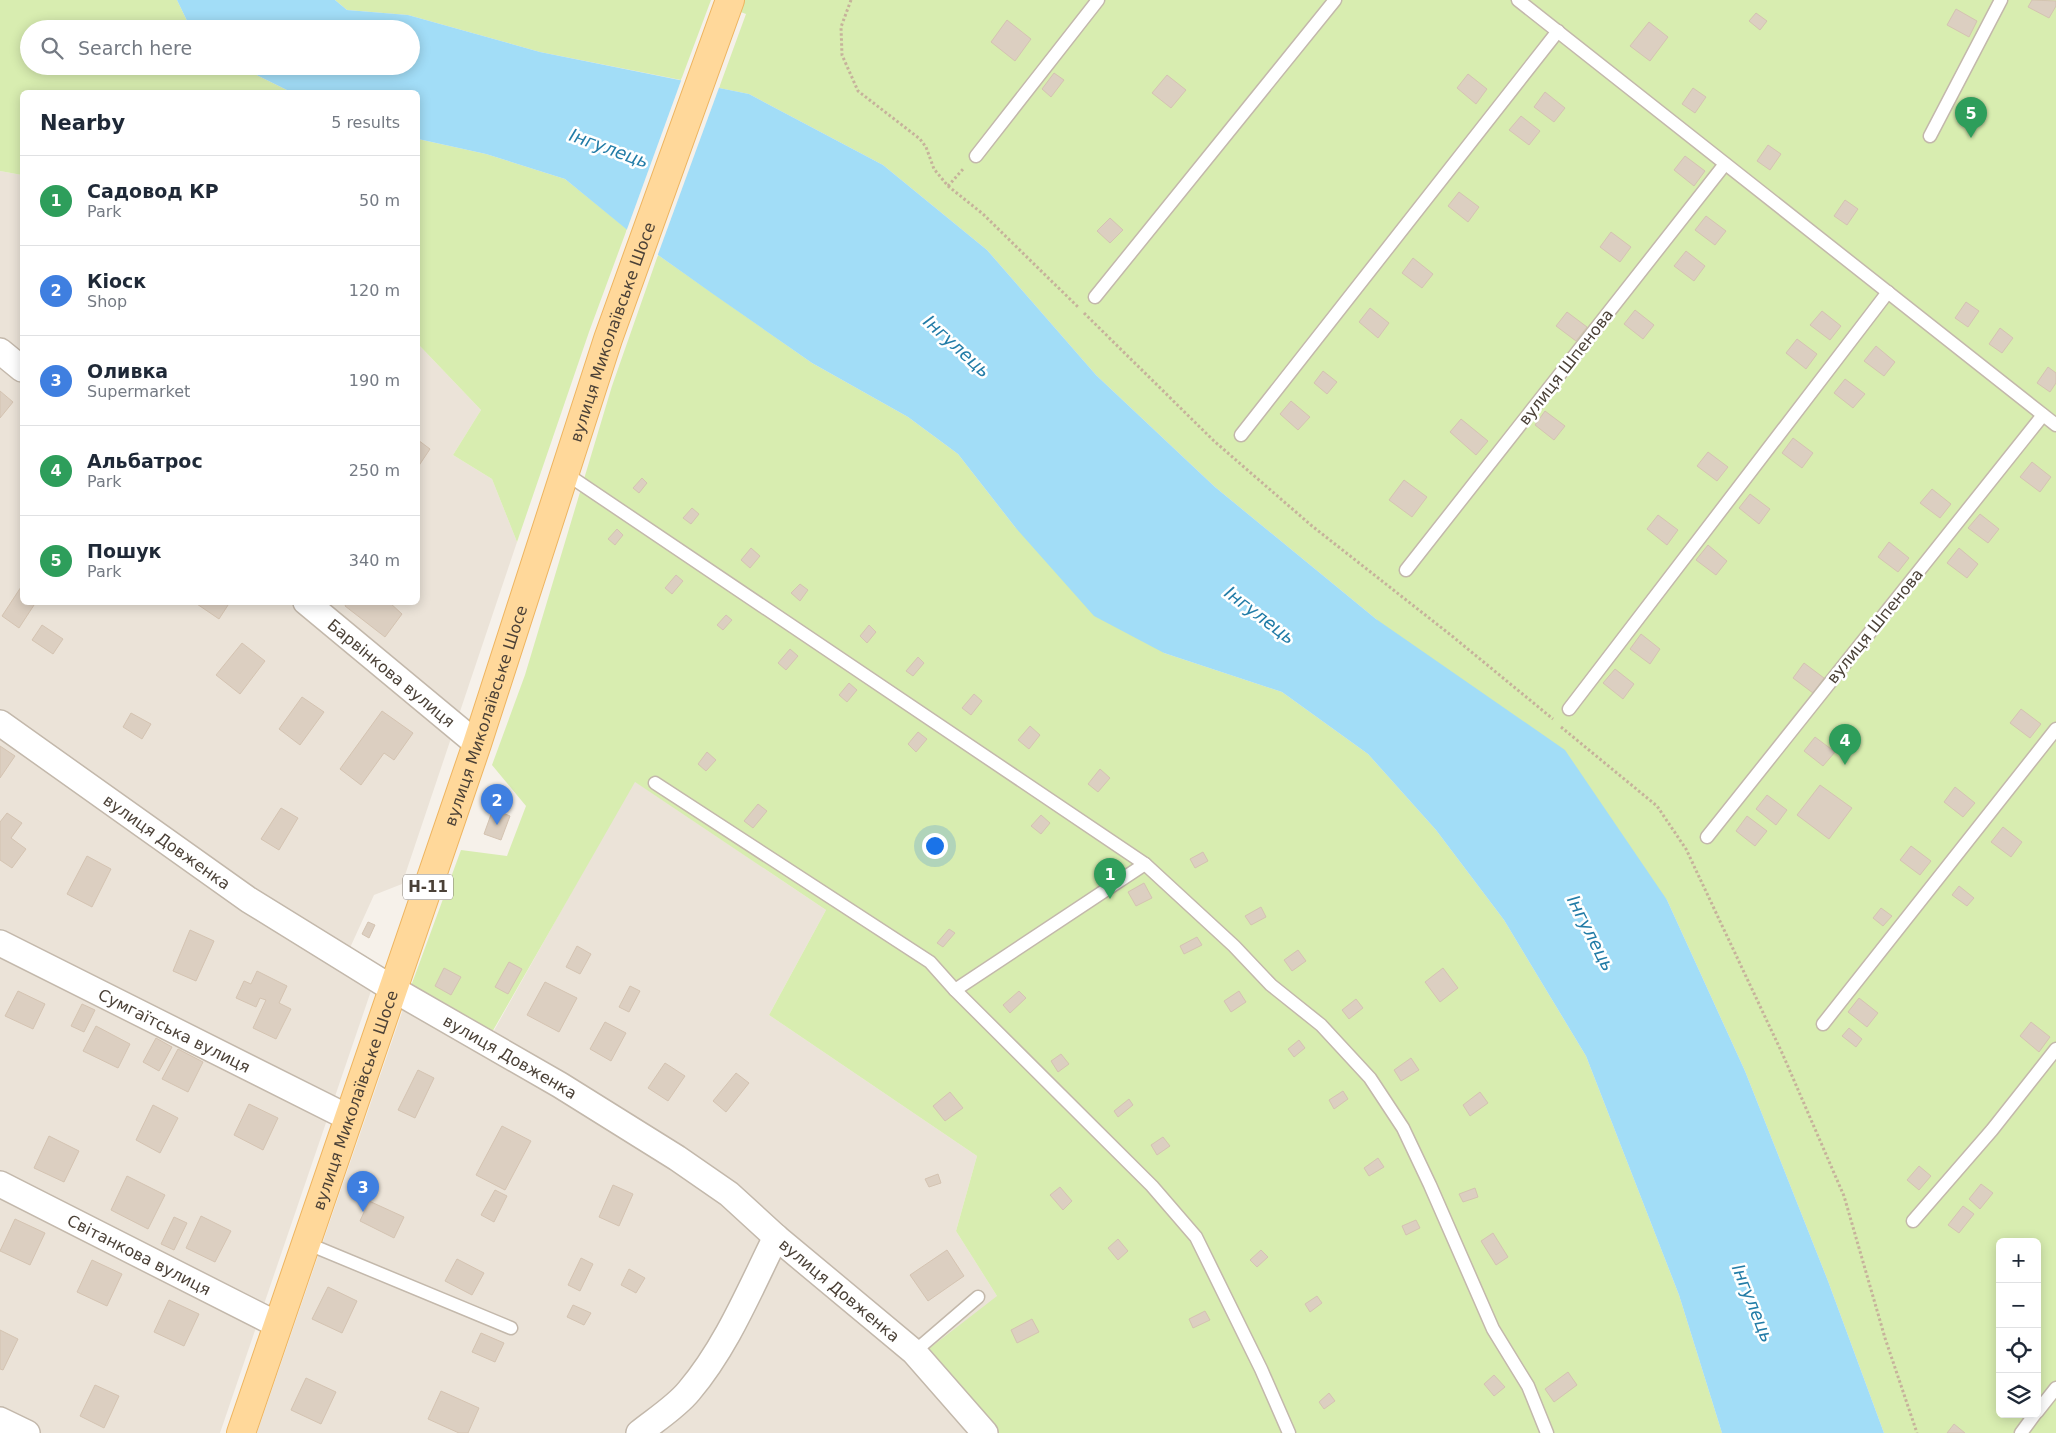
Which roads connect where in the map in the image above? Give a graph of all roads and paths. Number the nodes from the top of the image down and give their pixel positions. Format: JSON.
{"nodes":[{"id":1,"x":851,"y":0,"type":"edge"},
{"id":2,"x":1098,"y":0,"type":"edge"},
{"id":3,"x":1335,"y":0,"type":"edge"},
{"id":4,"x":1518,"y":0,"type":"edge"},
{"id":5,"x":2001,"y":0,"type":"edge"},
{"id":6,"x":729,"y":3,"type":"edge"},
{"id":7,"x":1558,"y":31,"type":"junction"},
{"id":8,"x":1930,"y":136,"type":"dead end"},
{"id":9,"x":976,"y":156,"type":"joint"},
{"id":10,"x":1726,"y":164,"type":"junction"},
{"id":11,"x":948,"y":186,"type":"junction"},
{"id":12,"x":1888,"y":292,"type":"junction"},
{"id":13,"x":1095,"y":297,"type":"dead end"},
{"id":14,"x":0,"y":351,"type":"edge"},
{"id":15,"x":20,"y":368,"type":"edge"},
{"id":16,"x":2043,"y":415,"type":"junction"},
{"id":17,"x":2056,"y":425,"type":"edge"},
{"id":18,"x":1241,"y":435,"type":"dead end"},
{"id":19,"x":565,"y":473,"type":"junction"},
{"id":20,"x":1406,"y":570,"type":"dead end"},
{"id":21,"x":310,"y":605,"type":"edge"},
{"id":22,"x":1569,"y":709,"type":"dead end"},
{"id":23,"x":0,"y":723,"type":"edge"},
{"id":24,"x":2056,"y":729,"type":"edge"},
{"id":25,"x":477,"y":744,"type":"junction"},
{"id":26,"x":655,"y":783,"type":"dead end"},
{"id":27,"x":1707,"y":837,"type":"dead end"},
{"id":28,"x":1145,"y":864,"type":"junction"},
{"id":29,"x":0,"y":943,"type":"edge"},
{"id":30,"x":393,"y":989,"type":"junction"},
{"id":31,"x":955,"y":990,"type":"junction"},
{"id":32,"x":1823,"y":1024,"type":"dead end"},
{"id":33,"x":2056,"y":1049,"type":"edge"},
{"id":34,"x":349,"y":1118,"type":"junction"},
{"id":35,"x":0,"y":1184,"type":"edge"},
{"id":36,"x":1912,"y":1221,"type":"dead end"},
{"id":37,"x":776,"y":1237,"type":"junction"},
{"id":38,"x":306,"y":1243,"type":"junction"},
{"id":39,"x":978,"y":1297,"type":"dead end"},
{"id":40,"x":278,"y":1325,"type":"junction"},
{"id":41,"x":511,"y":1328,"type":"dead end"},
{"id":42,"x":914,"y":1352,"type":"junction"},
{"id":43,"x":2056,"y":1388,"type":"edge"},
{"id":44,"x":2041,"y":1407,"type":"edge"},
{"id":45,"x":2032,"y":1418,"type":"edge"},
{"id":46,"x":0,"y":1420,"type":"edge"},
{"id":47,"x":27,"y":1433,"type":"edge"},
{"id":48,"x":241,"y":1433,"type":"edge"},
{"id":49,"x":639,"y":1433,"type":"edge"},
{"id":50,"x":985,"y":1433,"type":"edge"},
{"id":51,"x":1288,"y":1433,"type":"edge"},
{"id":52,"x":1547,"y":1433,"type":"edge"},
{"id":53,"x":1917,"y":1433,"type":"edge"},
{"id":54,"x":2020,"y":1433,"type":"edge"}],
"edges":[{"from":1,"to":11,"type":"path"},
{"from":2,"to":9,"type":"lane"},
{"from":3,"to":13,"type":"lane"},
{"from":4,"to":7,"type":"lane"},
{"from":5,"to":8,"type":"lane"},
{"from":6,"to":19,"type":"main road","name":"вулиця Миколаївське Шосе","number":"Н-11"},
{"from":7,"to":10,"type":"lane"},
{"from":7,"to":18,"type":"lane"},
{"from":9,"to":11,"type":"path"},
{"from":10,"to":12,"type":"lane"},
{"from":10,"to":20,"type":"lane","name":"вулиця Шпенова"},
{"from":11,"to":53,"type":"path"},
{"from":12,"to":16,"type":"lane"},
{"from":12,"to":22,"type":"lane"},
{"from":14,"to":15,"type":"street"},
{"from":16,"to":17,"type":"lane"},
{"from":16,"to":27,"type":"lane","name":"вулиця Шпенова"},
{"from":19,"to":25,"type":"main road","name":"вулиця Миколаївське Шосе","number":"Н-11"},
{"from":19,"to":28,"type":"lane"},
{"from":21,"to":25,"type":"street","name":"Барвінкова вулиця"},
{"from":23,"to":30,"type":"street","name":"вулиця Довженка"},
{"from":24,"to":32,"type":"lane"},
{"from":25,"to":30,"type":"main road","name":"вулиця Миколаївське Шосе","number":"Н-11"},
{"from":26,"to":31,"type":"lane"},
{"from":28,"to":31,"type":"lane"},
{"from":28,"to":52,"type":"lane"},
{"from":29,"to":34,"type":"street","name":"Сумгаїтська вулиця"},
{"from":30,"to":34,"type":"main road","name":"вулиця Миколаївське Шосе","number":"Н-11"},
{"from":30,"to":37,"type":"street","name":"вулиця Довженка"},
{"from":31,"to":51,"type":"lane"},
{"from":33,"to":36,"type":"lane"},
{"from":34,"to":38,"type":"main road","name":"вулиця Миколаївське Шосе","number":"Н-11"},
{"from":35,"to":40,"type":"street","name":"Світанкова вулиця"},
{"from":37,"to":42,"type":"street","name":"вулиця Довженка"},
{"from":37,"to":49,"type":"street"},
{"from":38,"to":40,"type":"main road","name":"вулиця Миколаївське Шосе","number":"Н-11"},
{"from":38,"to":41,"type":"lane"},
{"from":39,"to":42,"type":"lane"},
{"from":40,"to":48,"type":"main road","name":"вулиця Миколаївське Шосе","number":"Н-11"},
{"from":42,"to":50,"type":"street","name":"вулиця Довженка"},
{"from":43,"to":44,"type":"lane"},
{"from":45,"to":54,"type":"lane"},
{"from":46,"to":47,"type":"street"}]}
